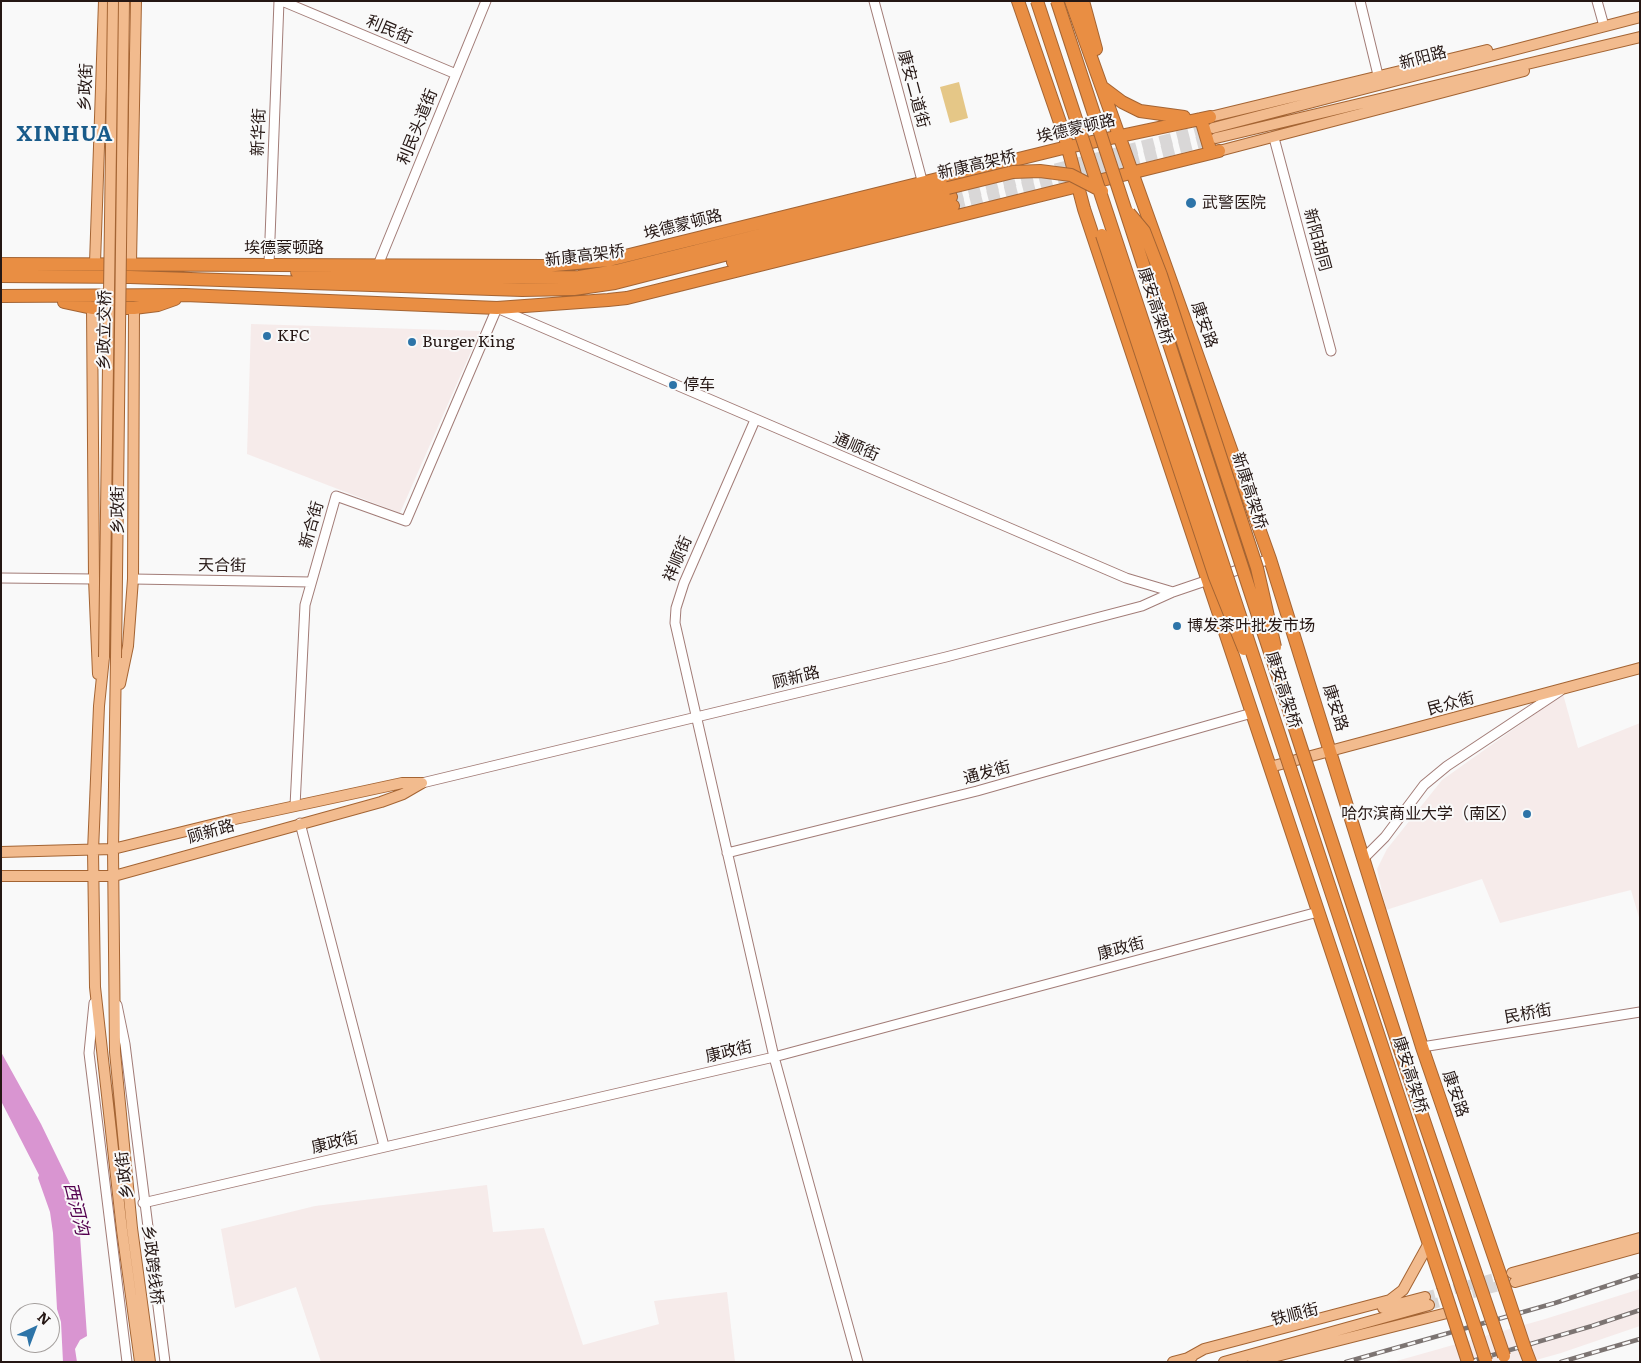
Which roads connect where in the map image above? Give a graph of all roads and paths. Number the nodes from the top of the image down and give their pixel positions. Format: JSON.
{"nodes":[{"id":1,"x":104,"y":1,"type":"edge"},
{"id":2,"x":113,"y":1,"type":"edge"},
{"id":3,"x":124,"y":1,"type":"edge"},
{"id":4,"x":136,"y":1,"type":"edge"},
{"id":5,"x":280,"y":1,"type":"edge"},
{"id":6,"x":486,"y":1,"type":"edge"},
{"id":7,"x":874,"y":1,"type":"edge"},
{"id":8,"x":1018,"y":1,"type":"edge"},
{"id":9,"x":1028,"y":1,"type":"edge"},
{"id":10,"x":1037,"y":1,"type":"edge"},
{"id":11,"x":1057,"y":1,"type":"edge"},
{"id":12,"x":1072,"y":1,"type":"edge"},
{"id":13,"x":1083,"y":1,"type":"edge"},
{"id":14,"x":1360,"y":1,"type":"edge"},
{"id":15,"x":1597,"y":1,"type":"edge"},
{"id":16,"x":1640,"y":17,"type":"edge"},
{"id":17,"x":1604,"y":26,"type":"junction"},
{"id":18,"x":1640,"y":37,"type":"edge"},
{"id":19,"x":1557,"y":38,"type":"junction"},
{"id":20,"x":1562,"y":56,"type":"junction"},
{"id":21,"x":456,"y":74,"type":"junction"},
{"id":22,"x":1378,"y":75,"type":"junction"},
{"id":23,"x":1101,"y":84,"type":"junction"},
{"id":24,"x":1209,"y":124,"type":"junction"},
{"id":25,"x":1119,"y":135,"type":"junction"},
{"id":26,"x":1065,"y":137,"type":"junction"},
{"id":27,"x":1274,"y":138,"type":"junction"},
{"id":28,"x":1215,"y":152,"type":"junction"},
{"id":29,"x":1133,"y":173,"type":"junction"},
{"id":30,"x":923,"y":184,"type":"junction"},
{"id":31,"x":1079,"y":189,"type":"junction"},
{"id":32,"x":95,"y":263,"type":"junction"},
{"id":33,"x":131,"y":263,"type":"junction"},
{"id":34,"x":1,"y":264,"type":"edge"},
{"id":35,"x":378,"y":265,"type":"junction"},
{"id":36,"x":269,"y":268,"type":"junction"},
{"id":37,"x":1,"y":276,"type":"edge"},
{"id":38,"x":130,"y":277,"type":"junction"},
{"id":39,"x":185,"y":295,"type":"junction"},
{"id":40,"x":1,"y":296,"type":"edge"},
{"id":41,"x":40,"y":298,"type":"junction"},
{"id":42,"x":586,"y":301,"type":"junction"},
{"id":43,"x":92,"y":308,"type":"junction"},
{"id":44,"x":134,"y":308,"type":"junction"},
{"id":45,"x":497,"y":308,"type":"junction"},
{"id":46,"x":1331,"y":350,"type":"dead end"},
{"id":47,"x":755,"y":420,"type":"junction"},
{"id":48,"x":1270,"y":559,"type":"junction"},
{"id":49,"x":1,"y":578,"type":"edge"},
{"id":50,"x":94,"y":579,"type":"junction"},
{"id":51,"x":1207,"y":579,"type":"junction"},
{"id":52,"x":133,"y":580,"type":"junction"},
{"id":53,"x":311,"y":582,"type":"junction"},
{"id":54,"x":1173,"y":592,"type":"junction"},
{"id":55,"x":104,"y":657,"type":"joint"},
{"id":56,"x":116,"y":658,"type":"joint"},
{"id":57,"x":1640,"y":668,"type":"edge"},
{"id":58,"x":1564,"y":689,"type":"junction"},
{"id":59,"x":99,"y":706,"type":"junction"},
{"id":60,"x":115,"y":710,"type":"junction"},
{"id":61,"x":1252,"y":713,"type":"junction"},
{"id":62,"x":698,"y":718,"type":"junction"},
{"id":63,"x":1331,"y":751,"type":"junction"},
{"id":64,"x":1270,"y":767,"type":"junction"},
{"id":65,"x":422,"y":783,"type":"junction"},
{"id":66,"x":1319,"y":803,"type":"junction"},
{"id":67,"x":295,"y":806,"type":"junction"},
{"id":68,"x":1305,"y":808,"type":"junction"},
{"id":69,"x":300,"y":823,"type":"junction"},
{"id":70,"x":113,"y":849,"type":"junction"},
{"id":71,"x":93,"y":851,"type":"junction"},
{"id":72,"x":1,"y":852,"type":"edge"},
{"id":73,"x":727,"y":853,"type":"junction"},
{"id":74,"x":1363,"y":859,"type":"junction"},
{"id":75,"x":94,"y":875,"type":"junction"},
{"id":76,"x":1,"y":876,"type":"edge"},
{"id":77,"x":114,"y":876,"type":"junction"},
{"id":78,"x":1318,"y":912,"type":"junction"},
{"id":79,"x":114,"y":986,"type":"junction"},
{"id":80,"x":95,"y":987,"type":"junction"},
{"id":81,"x":1640,"y":1012,"type":"edge"},
{"id":82,"x":1422,"y":1047,"type":"junction"},
{"id":83,"x":115,"y":1052,"type":"joint"},
{"id":84,"x":774,"y":1057,"type":"junction"},
{"id":85,"x":384,"y":1146,"type":"junction"},
{"id":86,"x":143,"y":1203,"type":"junction"},
{"id":87,"x":1640,"y":1238,"type":"edge"},
{"id":88,"x":1429,"y":1243,"type":"junction"},
{"id":89,"x":1640,"y":1247,"type":"edge"},
{"id":90,"x":1509,"y":1277,"type":"junction"},
{"id":91,"x":1451,"y":1312,"type":"junction"},
{"id":92,"x":1528,"y":1356,"type":"edge"},
{"id":93,"x":1186,"y":1359,"type":"junction"},
{"id":94,"x":1505,"y":1359,"type":"edge"},
{"id":95,"x":127,"y":1362,"type":"edge"},
{"id":96,"x":140,"y":1362,"type":"edge"},
{"id":97,"x":150,"y":1362,"type":"edge"},
{"id":98,"x":165,"y":1362,"type":"edge"},
{"id":99,"x":858,"y":1362,"type":"edge"},
{"id":100,"x":1173,"y":1362,"type":"edge"},
{"id":101,"x":1224,"y":1362,"type":"edge"},
{"id":102,"x":1252,"y":1362,"type":"edge"},
{"id":103,"x":1468,"y":1362,"type":"edge"},
{"id":104,"x":1487,"y":1362,"type":"edge"}],
"edges":[{"from":1,"to":32,"type":"main road","name":"乡政街"},
{"from":2,"to":55,"type":"main road","name":"乡政立交桥","bridge":true},
{"from":3,"to":56,"type":"main road","name":"乡政立交桥","bridge":true},
{"from":4,"to":33,"type":"main road"},
{"from":5,"to":21,"type":"street","name":"利民街"},
{"from":5,"to":36,"type":"street","name":"新华街"},
{"from":6,"to":21,"type":"street","name":"利民头道街"},
{"from":7,"to":30,"type":"street","name":"康安二道街"},
{"from":8,"to":26,"type":"highway"},
{"from":9,"to":26,"type":"highway"},
{"from":10,"to":68,"type":"highway","name":"康安高架桥","bridge":true},
{"from":11,"to":66,"type":"highway","name":"康安高架桥","bridge":true},
{"from":12,"to":23,"type":"highway","name":"康安路"},
{"from":13,"to":23,"type":"highway","name":"康安路"},
{"from":14,"to":22,"type":"street"},
{"from":15,"to":17,"type":"street"},
{"from":16,"to":17,"type":"main road","name":"新阳路"},
{"from":17,"to":19,"type":"main road","name":"新阳路"},
{"from":18,"to":20,"type":"main road","name":"新阳路"},
{"from":19,"to":22,"type":"main road"},
{"from":19,"to":24,"type":"main road","name":"新阳路"},
{"from":20,"to":24,"type":"main road","name":"新阳路"},
{"from":20,"to":27,"type":"main road"},
{"from":21,"to":35,"type":"street","name":"利民头道街"},
{"from":22,"to":24,"type":"main road"},
{"from":23,"to":24,"type":"highway"},
{"from":23,"to":25,"type":"highway","name":"康安路"},
{"from":24,"to":25,"type":"highway","name":"埃德蒙顿路"},
{"from":24,"to":28,"type":"highway"},
{"from":25,"to":29,"type":"highway","name":"康安路"},
{"from":25,"to":30,"type":"highway","name":"埃德蒙顿路"},
{"from":26,"to":31,"type":"highway"},
{"from":27,"to":28,"type":"main road"},
{"from":27,"to":46,"type":"street","name":"新阳胡同"},
{"from":28,"to":29,"type":"highway","name":"埃德蒙顿路"},
{"from":29,"to":42,"type":"highway","name":"埃德蒙顿路"},
{"from":29,"to":48,"type":"highway","name":"康安路"},
{"from":30,"to":35,"type":"highway","name":"埃德蒙顿路"},
{"from":31,"to":51,"type":"highway"},
{"from":31,"to":68,"type":"highway","bridge":true},
{"from":32,"to":33,"type":"highway","name":"埃德蒙顿路"},
{"from":32,"to":34,"type":"highway","name":"埃德蒙顿路"},
{"from":33,"to":36,"type":"highway","name":"埃德蒙顿路"},
{"from":35,"to":36,"type":"highway","name":"埃德蒙顿路"},
{"from":36,"to":38,"type":"highway"},
{"from":36,"to":66,"type":"highway","name":"新康高架桥","bridge":true},
{"from":37,"to":38,"type":"highway","name":"埃德蒙顿路"},
{"from":38,"to":42,"type":"highway","name":"埃德蒙顿路"},
{"from":39,"to":41,"type":"highway","name":"埃德蒙顿路"},
{"from":39,"to":44,"type":"highway"},
{"from":39,"to":45,"type":"highway","name":"埃德蒙顿路"},
{"from":40,"to":41,"type":"highway","name":"埃德蒙顿路"},
{"from":41,"to":43,"type":"highway"},
{"from":42,"to":45,"type":"highway","name":"埃德蒙顿路"},
{"from":43,"to":44,"type":"highway"},
{"from":43,"to":50,"type":"main road","name":"乡政街"},
{"from":44,"to":52,"type":"main road","name":"乡政街"},
{"from":45,"to":47,"type":"street","name":"通顺街"},
{"from":45,"to":53,"type":"street","name":"新合街"},
{"from":47,"to":54,"type":"street","name":"通顺街"},
{"from":47,"to":62,"type":"street","name":"祥顺街"},
{"from":48,"to":51,"type":"street"},
{"from":48,"to":63,"type":"highway","name":"康安路"},
{"from":49,"to":50,"type":"street"},
{"from":50,"to":59,"type":"main road","name":"乡政街"},
{"from":51,"to":54,"type":"street"},
{"from":51,"to":61,"type":"highway"},
{"from":52,"to":53,"type":"street","name":"天合街"},
{"from":52,"to":60,"type":"main road","name":"乡政街"},
{"from":53,"to":67,"type":"street","name":"新合街"},
{"from":54,"to":62,"type":"street","name":"顾新路"},
{"from":55,"to":59,"type":"main road","name":"乡政街"},
{"from":56,"to":60,"type":"main road","name":"乡政街"},
{"from":57,"to":58,"type":"main road","name":"民众街"},
{"from":58,"to":63,"type":"main road","name":"民众街"},
{"from":58,"to":74,"type":"street"},
{"from":59,"to":71,"type":"main road","name":"乡政街"},
{"from":60,"to":70,"type":"main road","name":"乡政街"},
{"from":61,"to":64,"type":"highway"},
{"from":61,"to":73,"type":"street","name":"通发街"},
{"from":62,"to":65,"type":"street","name":"顾新路"},
{"from":62,"to":73,"type":"street","name":"祥顺街"},
{"from":63,"to":64,"type":"main road","name":"民众街"},
{"from":63,"to":74,"type":"highway","name":"康安路"},
{"from":64,"to":78,"type":"highway"},
{"from":65,"to":67,"type":"main road","name":"顾新路"},
{"from":65,"to":69,"type":"main road","name":"顾新路"},
{"from":66,"to":94,"type":"highway","name":"康安高架桥","bridge":true},
{"from":67,"to":70,"type":"main road","name":"顾新路"},
{"from":68,"to":104,"type":"highway","name":"康安高架桥","bridge":true},
{"from":69,"to":77,"type":"main road","name":"顾新路"},
{"from":69,"to":85,"type":"street"},
{"from":70,"to":71,"type":"main road","name":"顾新路"},
{"from":70,"to":77,"type":"main road","name":"乡政街"},
{"from":71,"to":72,"type":"main road","name":"顾新路"},
{"from":71,"to":75,"type":"main road","name":"乡政街"},
{"from":73,"to":84,"type":"street","name":"祥顺街"},
{"from":74,"to":82,"type":"highway","name":"康安路"},
{"from":75,"to":76,"type":"main road","name":"顾新路"},
{"from":75,"to":77,"type":"main road","name":"顾新路"},
{"from":75,"to":80,"type":"main road","name":"乡政街"},
{"from":77,"to":79,"type":"main road","name":"乡政街"},
{"from":78,"to":84,"type":"street","name":"康政街"},
{"from":78,"to":88,"type":"highway"},
{"from":79,"to":83,"type":"main road","name":"乡政街"},
{"from":79,"to":86,"type":"street","name":"乡政街"},
{"from":80,"to":95,"type":"street","name":"乡政街"},
{"from":80,"to":96,"type":"main road","name":"乡政街"},
{"from":81,"to":82,"type":"street","name":"民桥街"},
{"from":82,"to":90,"type":"highway","name":"康安路"},
{"from":83,"to":97,"type":"main road","name":"乡政跨线桥"},
{"from":84,"to":85,"type":"street","name":"康政街"},
{"from":84,"to":99,"type":"street","name":"祥顺街"},
{"from":85,"to":86,"type":"street","name":"康政街"},
{"from":86,"to":98,"type":"street","name":"乡政街"},
{"from":87,"to":90,"type":"main road"},
{"from":88,"to":91,"type":"highway","bridge":true},
{"from":88,"to":93,"type":"main road"},
{"from":89,"to":90,"type":"main road"},
{"from":90,"to":92,"type":"highway","name":"康安路","bridge":true},
{"from":91,"to":102,"type":"main road"},
{"from":91,"to":103,"type":"highway","bridge":true},
{"from":93,"to":100,"type":"main road","name":"铁顺街"},
{"from":93,"to":101,"type":"main road","name":"铁顺街"}]}
